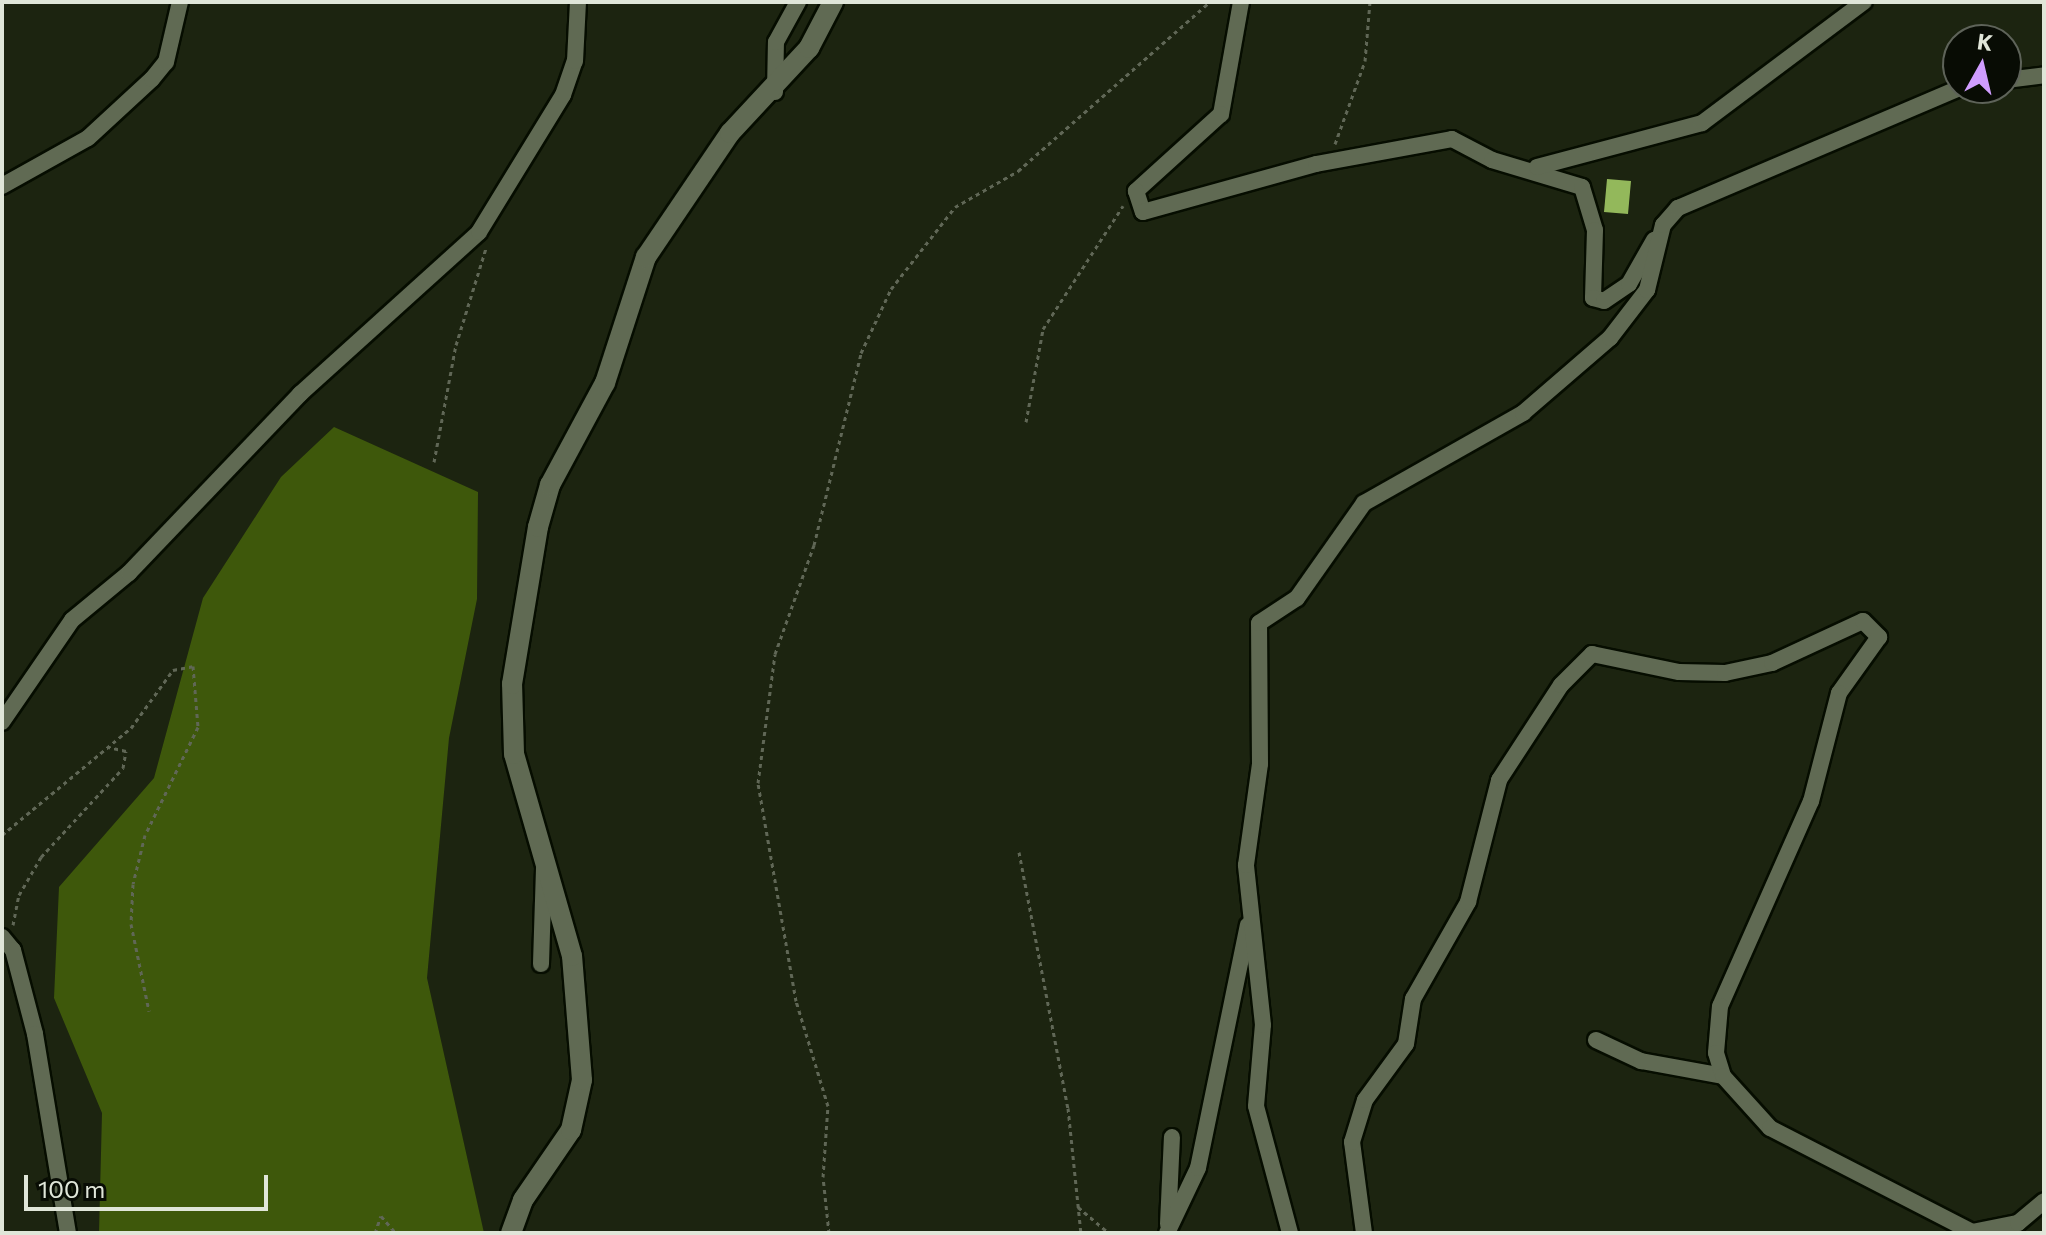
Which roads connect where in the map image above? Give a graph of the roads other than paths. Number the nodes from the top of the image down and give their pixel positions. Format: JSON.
{"nodes":[{"id":1,"x":180,"y":2,"type":"edge"},
{"id":2,"x":578,"y":2,"type":"edge"},
{"id":3,"x":798,"y":2,"type":"edge"},
{"id":4,"x":833,"y":2,"type":"edge"},
{"id":5,"x":1241,"y":2,"type":"edge"},
{"id":6,"x":1864,"y":2,"type":"edge"},
{"id":7,"x":2044,"y":75,"type":"edge"},
{"id":8,"x":2022,"y":78,"type":"edge"},
{"id":9,"x":775,"y":92,"type":"junction"},
{"id":10,"x":1942,"y":96,"type":"edge"},
{"id":11,"x":1537,"y":167,"type":"junction"},
{"id":12,"x":2,"y":186,"type":"edge"},
{"id":13,"x":1663,"y":225,"type":"junction"},
{"id":14,"x":2,"y":722,"type":"edge"},
{"id":15,"x":545,"y":862,"type":"junction"},
{"id":16,"x":1250,"y":911,"type":"junction"},
{"id":17,"x":7,"y":944,"type":"edge"},
{"id":18,"x":541,"y":964,"type":"dead end"},
{"id":19,"x":1596,"y":1040,"type":"dead end"},
{"id":20,"x":1723,"y":1076,"type":"junction"},
{"id":21,"x":1172,"y":1137,"type":"dead end"},
{"id":22,"x":2044,"y":1201,"type":"edge"},
{"id":23,"x":1167,"y":1232,"type":"edge"},
{"id":24,"x":68,"y":1233,"type":"edge"},
{"id":25,"x":511,"y":1233,"type":"edge"},
{"id":26,"x":1290,"y":1233,"type":"edge"},
{"id":27,"x":1364,"y":1233,"type":"edge"}],
"edges":[{"from":1,"to":12,"type":"street"},
{"from":2,"to":14,"type":"street"},
{"from":3,"to":9,"type":"street"},
{"from":4,"to":9,"type":"street"},
{"from":5,"to":11,"type":"street"},
{"from":6,"to":11,"type":"street"},
{"from":7,"to":8,"type":"street"},
{"from":9,"to":15,"type":"street"},
{"from":10,"to":13,"type":"street"},
{"from":11,"to":13,"type":"street"},
{"from":13,"to":16,"type":"street"},
{"from":15,"to":18,"type":"street"},
{"from":15,"to":25,"type":"street"},
{"from":16,"to":23,"type":"street"},
{"from":16,"to":26,"type":"street"},
{"from":17,"to":24,"type":"street"},
{"from":19,"to":20,"type":"street"},
{"from":20,"to":22,"type":"street"},
{"from":20,"to":27,"type":"street"},
{"from":21,"to":23,"type":"street"}]}
